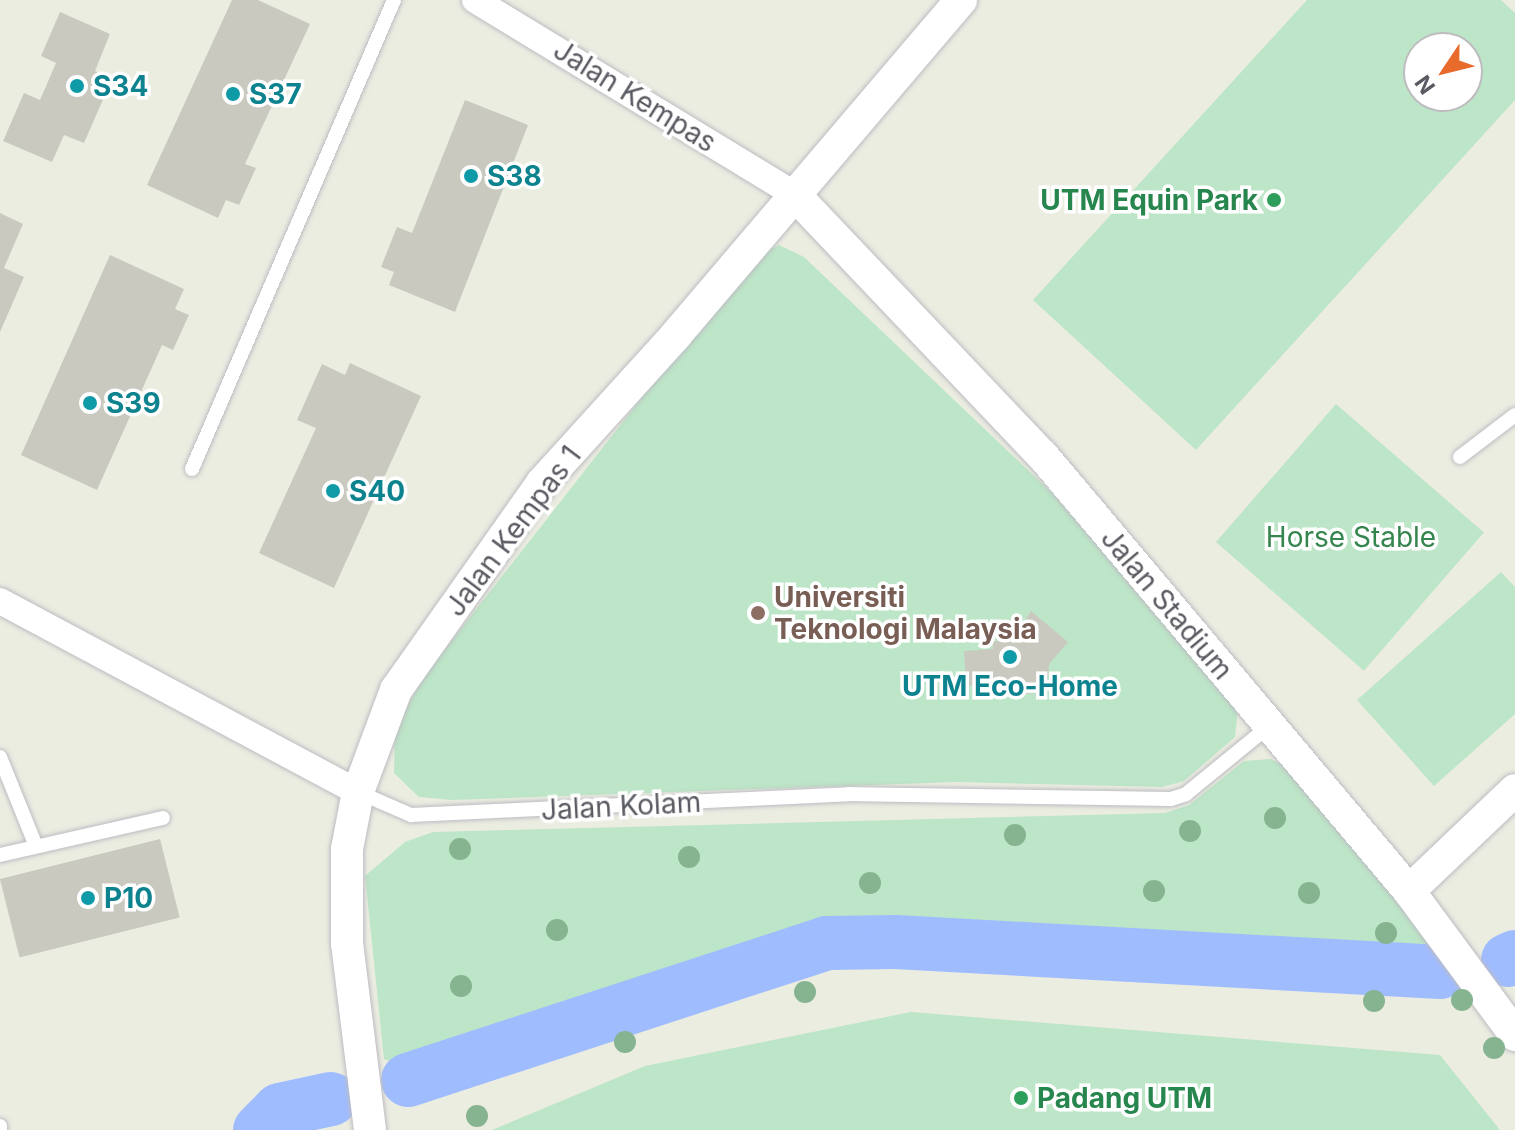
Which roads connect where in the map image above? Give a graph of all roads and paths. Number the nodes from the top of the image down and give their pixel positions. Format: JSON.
{"nodes":[{"id":1,"x":394,"y":0,"type":"edge"},
{"id":2,"x":475,"y":0,"type":"edge"},
{"id":3,"x":952,"y":3,"type":"edge"},
{"id":4,"x":794,"y":194,"type":"junction"},
{"id":5,"x":1515,"y":415,"type":"edge"},
{"id":6,"x":1460,"y":457,"type":"dead end"},
{"id":7,"x":192,"y":469,"type":"dead end"},
{"id":8,"x":0,"y":601,"type":"edge"},
{"id":9,"x":1270,"y":725,"type":"junction"},
{"id":10,"x":0,"y":757,"type":"edge"},
{"id":11,"x":1515,"y":790,"type":"edge"},
{"id":12,"x":358,"y":792,"type":"junction"},
{"id":13,"x":163,"y":818,"type":"dead end"},
{"id":14,"x":36,"y":846,"type":"junction"},
{"id":15,"x":0,"y":855,"type":"edge"},
{"id":16,"x":1409,"y":891,"type":"junction"},
{"id":17,"x":1515,"y":1035,"type":"edge"},
{"id":18,"x":370,"y":1130,"type":"edge"}],
"edges":[{"from":1,"to":7,"type":"lane"},
{"from":2,"to":4,"type":"street","name":"Jalan Kempas"},
{"from":3,"to":4,"type":"street","name":"Jalan Kempas 1"},
{"from":4,"to":9,"type":"street","name":"Jalan Stadium"},
{"from":4,"to":12,"type":"street","name":"Jalan Kempas 1"},
{"from":5,"to":6,"type":"lane"},
{"from":8,"to":12,"type":"street","name":"Jalan Kolam"},
{"from":9,"to":12,"type":"lane","name":"Jalan Kolam"},
{"from":9,"to":16,"type":"street","name":"Jalan Stadium"},
{"from":10,"to":14,"type":"lane"},
{"from":11,"to":16,"type":"street"},
{"from":12,"to":18,"type":"street","name":"Jalan Kempas 1"},
{"from":13,"to":14,"type":"lane"},
{"from":14,"to":15,"type":"lane"},
{"from":16,"to":17,"type":"street","name":"Jalan Stadium"}]}
